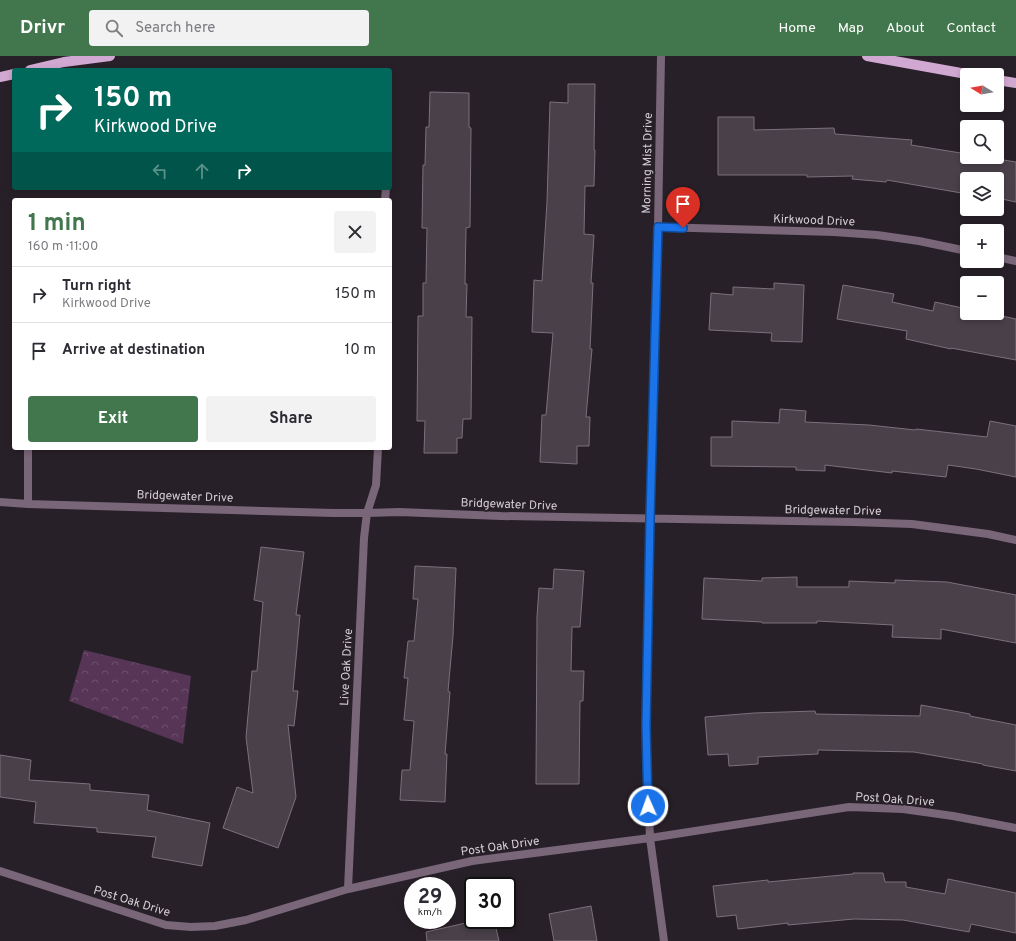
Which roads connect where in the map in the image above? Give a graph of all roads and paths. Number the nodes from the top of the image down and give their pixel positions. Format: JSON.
{"nodes":[{"id":1,"x":110,"y":56,"type":"edge"},
{"id":2,"x":661,"y":56,"type":"edge"},
{"id":3,"x":867,"y":56,"type":"edge"},
{"id":4,"x":38,"y":68,"type":"edge"},
{"id":5,"x":960,"y":73,"type":"edge"},
{"id":6,"x":12,"y":74,"type":"edge"},
{"id":7,"x":0,"y":77,"type":"edge"},
{"id":8,"x":1004,"y":81,"type":"edge"},
{"id":9,"x":1016,"y":83,"type":"edge"},
{"id":10,"x":658,"y":227,"type":"junction"},
{"id":11,"x":960,"y":250,"type":"edge"},
{"id":12,"x":1004,"y":258,"type":"edge"},
{"id":13,"x":1016,"y":260,"type":"edge"},
{"id":14,"x":28,"y":450,"type":"edge"},
{"id":15,"x":378,"y":450,"type":"edge"},
{"id":16,"x":0,"y":502,"type":"edge"},
{"id":17,"x":28,"y":504,"type":"junction"},
{"id":18,"x":368,"y":513,"type":"junction"},
{"id":19,"x":650,"y":519,"type":"junction"},
{"id":20,"x":1016,"y":540,"type":"edge"},
{"id":21,"x":1016,"y":828,"type":"edge"},
{"id":22,"x":650,"y":838,"type":"junction"},
{"id":23,"x":0,"y":871,"type":"edge"},
{"id":24,"x":348,"y":889,"type":"junction"},
{"id":25,"x":664,"y":941,"type":"edge"}],
"edges":[{"from":1,"to":4,"type":"main road"},
{"from":2,"to":10,"type":"street","name":"Morning Mist Drive"},
{"from":3,"to":5,"type":"main road"},
{"from":6,"to":7,"type":"main road"},
{"from":8,"to":9,"type":"main road"},
{"from":10,"to":11,"type":"street","name":"Kirkwood Drive"},
{"from":10,"to":19,"type":"street","name":"Morning Mist Drive"},
{"from":12,"to":13,"type":"street"},
{"from":14,"to":17,"type":"street"},
{"from":15,"to":18,"type":"street","name":"Live Oak Drive"},
{"from":16,"to":17,"type":"street","name":"Bridgewater Drive"},
{"from":17,"to":18,"type":"street","name":"Bridgewater Drive"},
{"from":18,"to":19,"type":"street","name":"Bridgewater Drive"},
{"from":18,"to":24,"type":"street","name":"Live Oak Drive"},
{"from":19,"to":20,"type":"street","name":"Bridgewater Drive"},
{"from":19,"to":22,"type":"street","name":"Morning Mist Drive"},
{"from":21,"to":22,"type":"street","name":"Post Oak Drive"},
{"from":22,"to":24,"type":"street","name":"Post Oak Drive"},
{"from":22,"to":25,"type":"street","name":"Morning Mist Drive"},
{"from":23,"to":24,"type":"street","name":"Post Oak Drive"}]}
